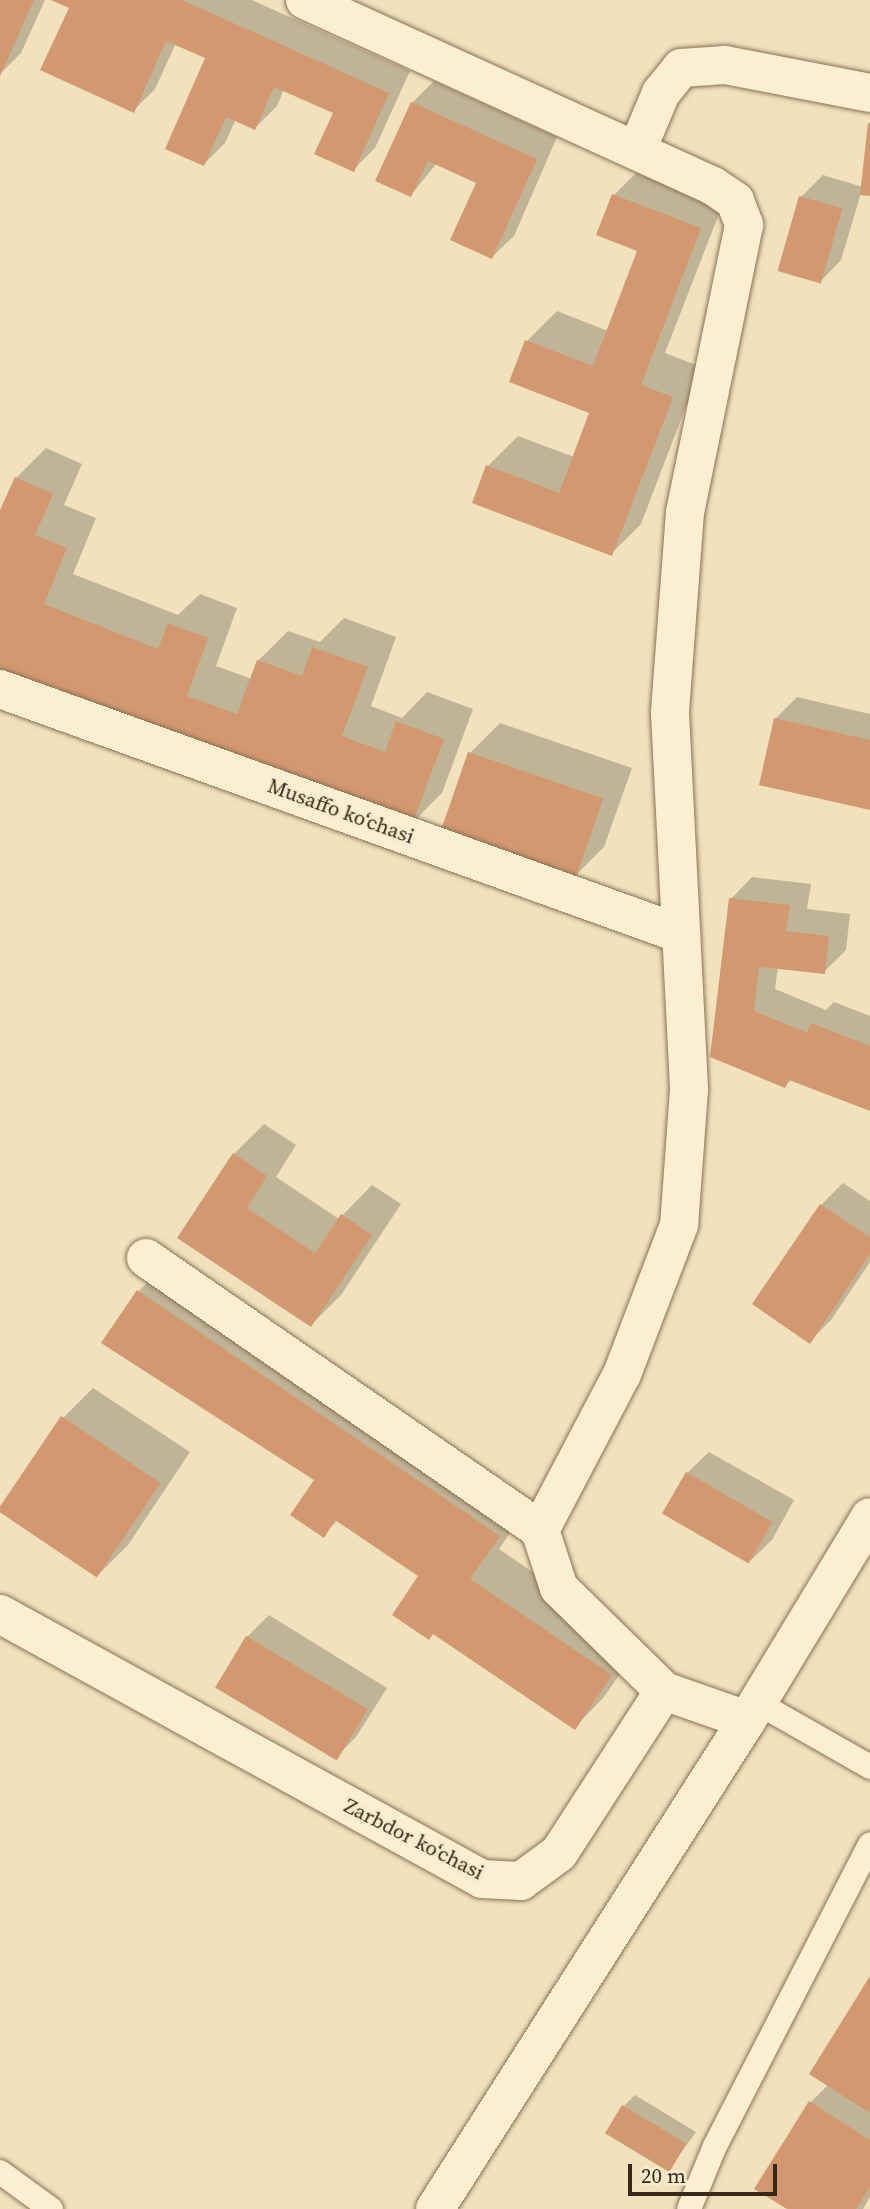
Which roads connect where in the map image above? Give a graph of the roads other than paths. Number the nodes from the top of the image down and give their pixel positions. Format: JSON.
{"nodes":[{"id":1,"x":304,"y":0,"type":"edge"},
{"id":2,"x":870,"y":93,"type":"edge"},
{"id":3,"x":637,"y":150,"type":"junction"},
{"id":4,"x":0,"y":689,"type":"edge"},
{"id":5,"x":681,"y":934,"type":"junction"},
{"id":6,"x":146,"y":1258,"type":"dead end"},
{"id":7,"x":870,"y":1517,"type":"edge"},
{"id":8,"x":540,"y":1530,"type":"junction"},
{"id":9,"x":0,"y":1614,"type":"edge"},
{"id":10,"x":664,"y":1691,"type":"junction"},
{"id":11,"x":752,"y":1712,"type":"junction"},
{"id":12,"x":870,"y":1767,"type":"edge"},
{"id":13,"x":870,"y":1845,"type":"edge"},
{"id":14,"x":0,"y":2172,"type":"edge"},
{"id":15,"x":51,"y":2209,"type":"edge"},
{"id":16,"x":435,"y":2209,"type":"edge"},
{"id":17,"x":689,"y":2209,"type":"edge"}],
"edges":[{"from":1,"to":3,"type":"street"},
{"from":2,"to":3,"type":"street"},
{"from":3,"to":5,"type":"street"},
{"from":4,"to":5,"type":"street","name":"Musaffo koʻchasi"},
{"from":5,"to":8,"type":"street"},
{"from":6,"to":8,"type":"street"},
{"from":7,"to":11,"type":"street"},
{"from":8,"to":10,"type":"street"},
{"from":9,"to":10,"type":"street","name":"Zarbdor koʻchasi"},
{"from":10,"to":11,"type":"street"},
{"from":11,"to":12,"type":"lane"},
{"from":11,"to":16,"type":"street"},
{"from":13,"to":17,"type":"lane"},
{"from":14,"to":15,"type":"lane"}]}
